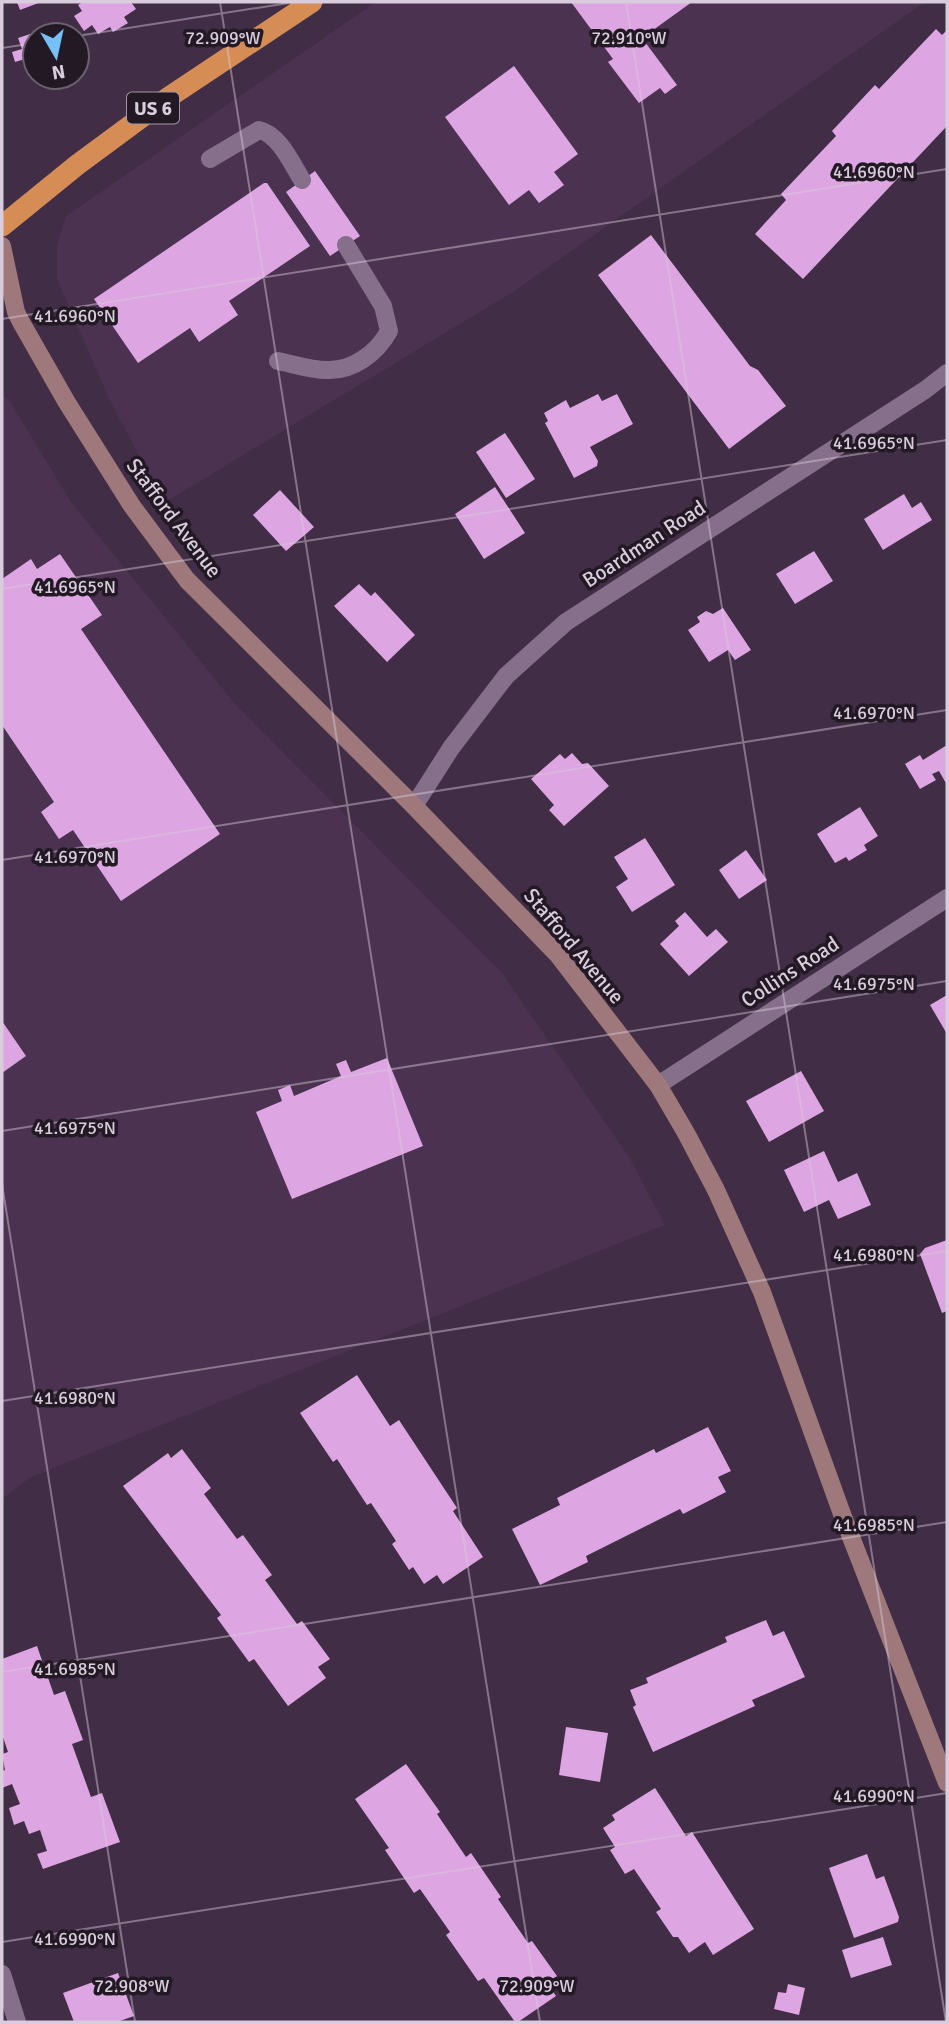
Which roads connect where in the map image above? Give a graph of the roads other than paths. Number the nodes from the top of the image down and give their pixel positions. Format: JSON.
{"nodes":[{"id":1,"x":313,"y":2,"type":"edge"},
{"id":2,"x":211,"y":159,"type":"dead end"},
{"id":3,"x":302,"y":180,"type":"dead end"},
{"id":4,"x":2,"y":226,"type":"edge"},
{"id":5,"x":346,"y":245,"type":"dead end"},
{"id":6,"x":2,"y":246,"type":"edge"},
{"id":7,"x":278,"y":361,"type":"dead end"},
{"id":8,"x":947,"y":373,"type":"edge"},
{"id":9,"x":414,"y":806,"type":"junction"},
{"id":10,"x":947,"y":898,"type":"edge"},
{"id":11,"x":658,"y":1085,"type":"junction"},
{"id":12,"x":947,"y":1783,"type":"edge"},
{"id":13,"x":2,"y":1974,"type":"edge"},
{"id":14,"x":17,"y":2022,"type":"edge"}],
"edges":[{"from":1,"to":4,"type":"highway","number":"US 6"},
{"from":2,"to":3,"type":"street"},
{"from":5,"to":7,"type":"street"},
{"from":6,"to":9,"type":"main road","name":"Stafford Avenue"},
{"from":8,"to":9,"type":"street","name":"Boardman Road"},
{"from":9,"to":11,"type":"main road","name":"Stafford Avenue"},
{"from":10,"to":11,"type":"street","name":"Collins Road"},
{"from":11,"to":12,"type":"main road","name":"Stafford Avenue"},
{"from":13,"to":14,"type":"street"}]}
